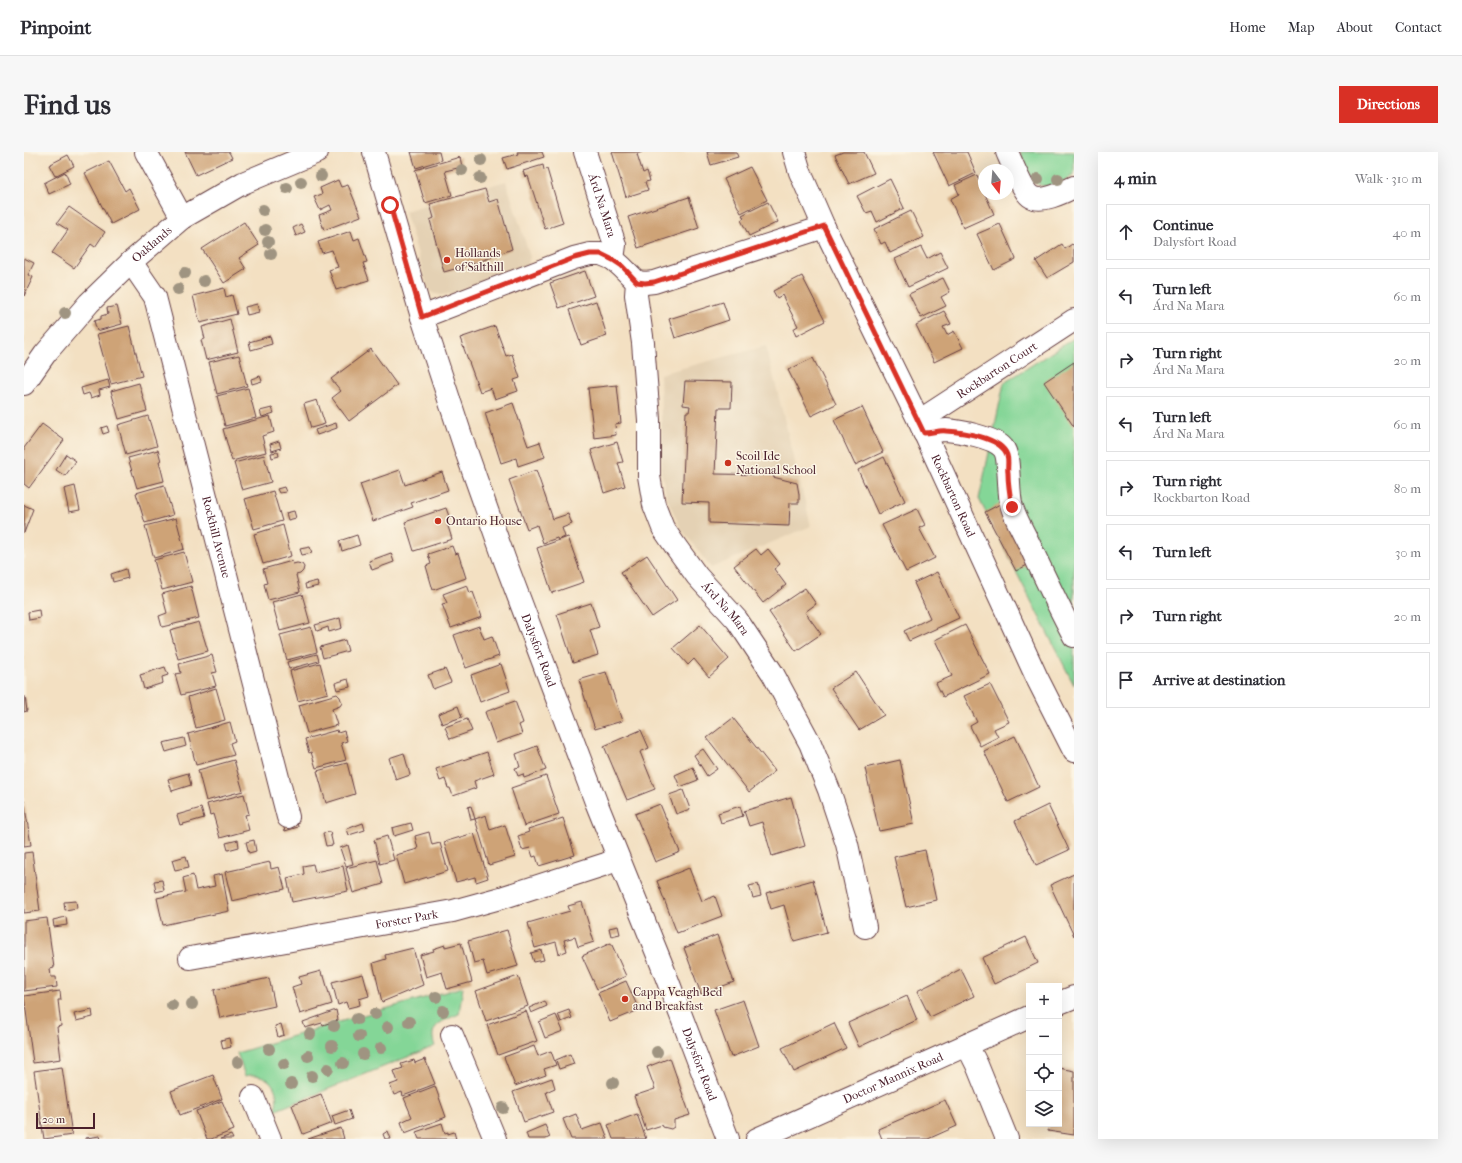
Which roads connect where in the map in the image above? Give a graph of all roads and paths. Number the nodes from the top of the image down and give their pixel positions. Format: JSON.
{"nodes":[{"id":1,"x":146,"y":152,"type":"edge"},
{"id":2,"x":317,"y":152,"type":"edge"},
{"id":3,"x":374,"y":152,"type":"edge"},
{"id":4,"x":585,"y":152,"type":"edge"},
{"id":5,"x":794,"y":152,"type":"edge"},
{"id":6,"x":1007,"y":152,"type":"edge"},
{"id":7,"x":1074,"y":187,"type":"edge"},
{"id":8,"x":182,"y":218,"type":"junction"},
{"id":9,"x":824,"y":226,"type":"junction"},
{"id":10,"x":613,"y":260,"type":"junction"},
{"id":11,"x":132,"y":262,"type":"junction"},
{"id":12,"x":637,"y":282,"type":"junction"},
{"id":13,"x":422,"y":317,"type":"junction"},
{"id":14,"x":1074,"y":320,"type":"edge"},
{"id":15,"x":24,"y":384,"type":"edge"},
{"id":16,"x":922,"y":427,"type":"junction"},
{"id":17,"x":1074,"y":636,"type":"edge"},
{"id":18,"x":1074,"y":751,"type":"edge"},
{"id":19,"x":288,"y":817,"type":"dead end"},
{"id":20,"x":618,"y":859,"type":"junction"},
{"id":21,"x":865,"y":927,"type":"dead end"},
{"id":22,"x":190,"y":958,"type":"dead end"},
{"id":23,"x":1074,"y":996,"type":"edge"},
{"id":24,"x":1062,"y":1002,"type":"edge"},
{"id":25,"x":1026,"y":1018,"type":"edge"},
{"id":26,"x":452,"y":1035,"type":"dead end"},
{"id":27,"x":967,"y":1045,"type":"junction"},
{"id":28,"x":253,"y":1097,"type":"dead end"},
{"id":29,"x":270,"y":1139,"type":"edge"},
{"id":30,"x":495,"y":1139,"type":"edge"},
{"id":31,"x":728,"y":1139,"type":"edge"},
{"id":32,"x":757,"y":1139,"type":"edge"},
{"id":33,"x":1007,"y":1139,"type":"edge"}],
"edges":[{"from":1,"to":8,"type":"street"},
{"from":2,"to":8,"type":"street","name":"Oaklands"},
{"from":3,"to":13,"type":"street","name":"Dalysfort Road"},
{"from":4,"to":10,"type":"street","name":"Árd Na Mara"},
{"from":5,"to":9,"type":"street","name":"Rockbarton Road"},
{"from":6,"to":7,"type":"street"},
{"from":8,"to":11,"type":"street","name":"Oaklands"},
{"from":9,"to":12,"type":"street"},
{"from":9,"to":16,"type":"street","name":"Rockbarton Road"},
{"from":10,"to":12,"type":"street","name":"Árd Na Mara"},
{"from":10,"to":13,"type":"street","name":"Árd Na Mara"},
{"from":11,"to":15,"type":"street","name":"Oaklands"},
{"from":11,"to":19,"type":"street","name":"Rockhill Avenue"},
{"from":12,"to":21,"type":"street","name":"Árd Na Mara"},
{"from":13,"to":20,"type":"street","name":"Dalysfort Road"},
{"from":14,"to":16,"type":"street","name":"Rockbarton Court"},
{"from":16,"to":17,"type":"street"},
{"from":16,"to":18,"type":"street","name":"Rockbarton Road"},
{"from":20,"to":22,"type":"street","name":"Forster Park"},
{"from":20,"to":31,"type":"street","name":"Dalysfort Road"},
{"from":23,"to":24,"type":"street"},
{"from":25,"to":27,"type":"street","name":"Doctor Mannix Road"},
{"from":26,"to":30,"type":"street"},
{"from":27,"to":32,"type":"street","name":"Doctor Mannix Road"},
{"from":27,"to":33,"type":"street"},
{"from":28,"to":29,"type":"street"}]}
